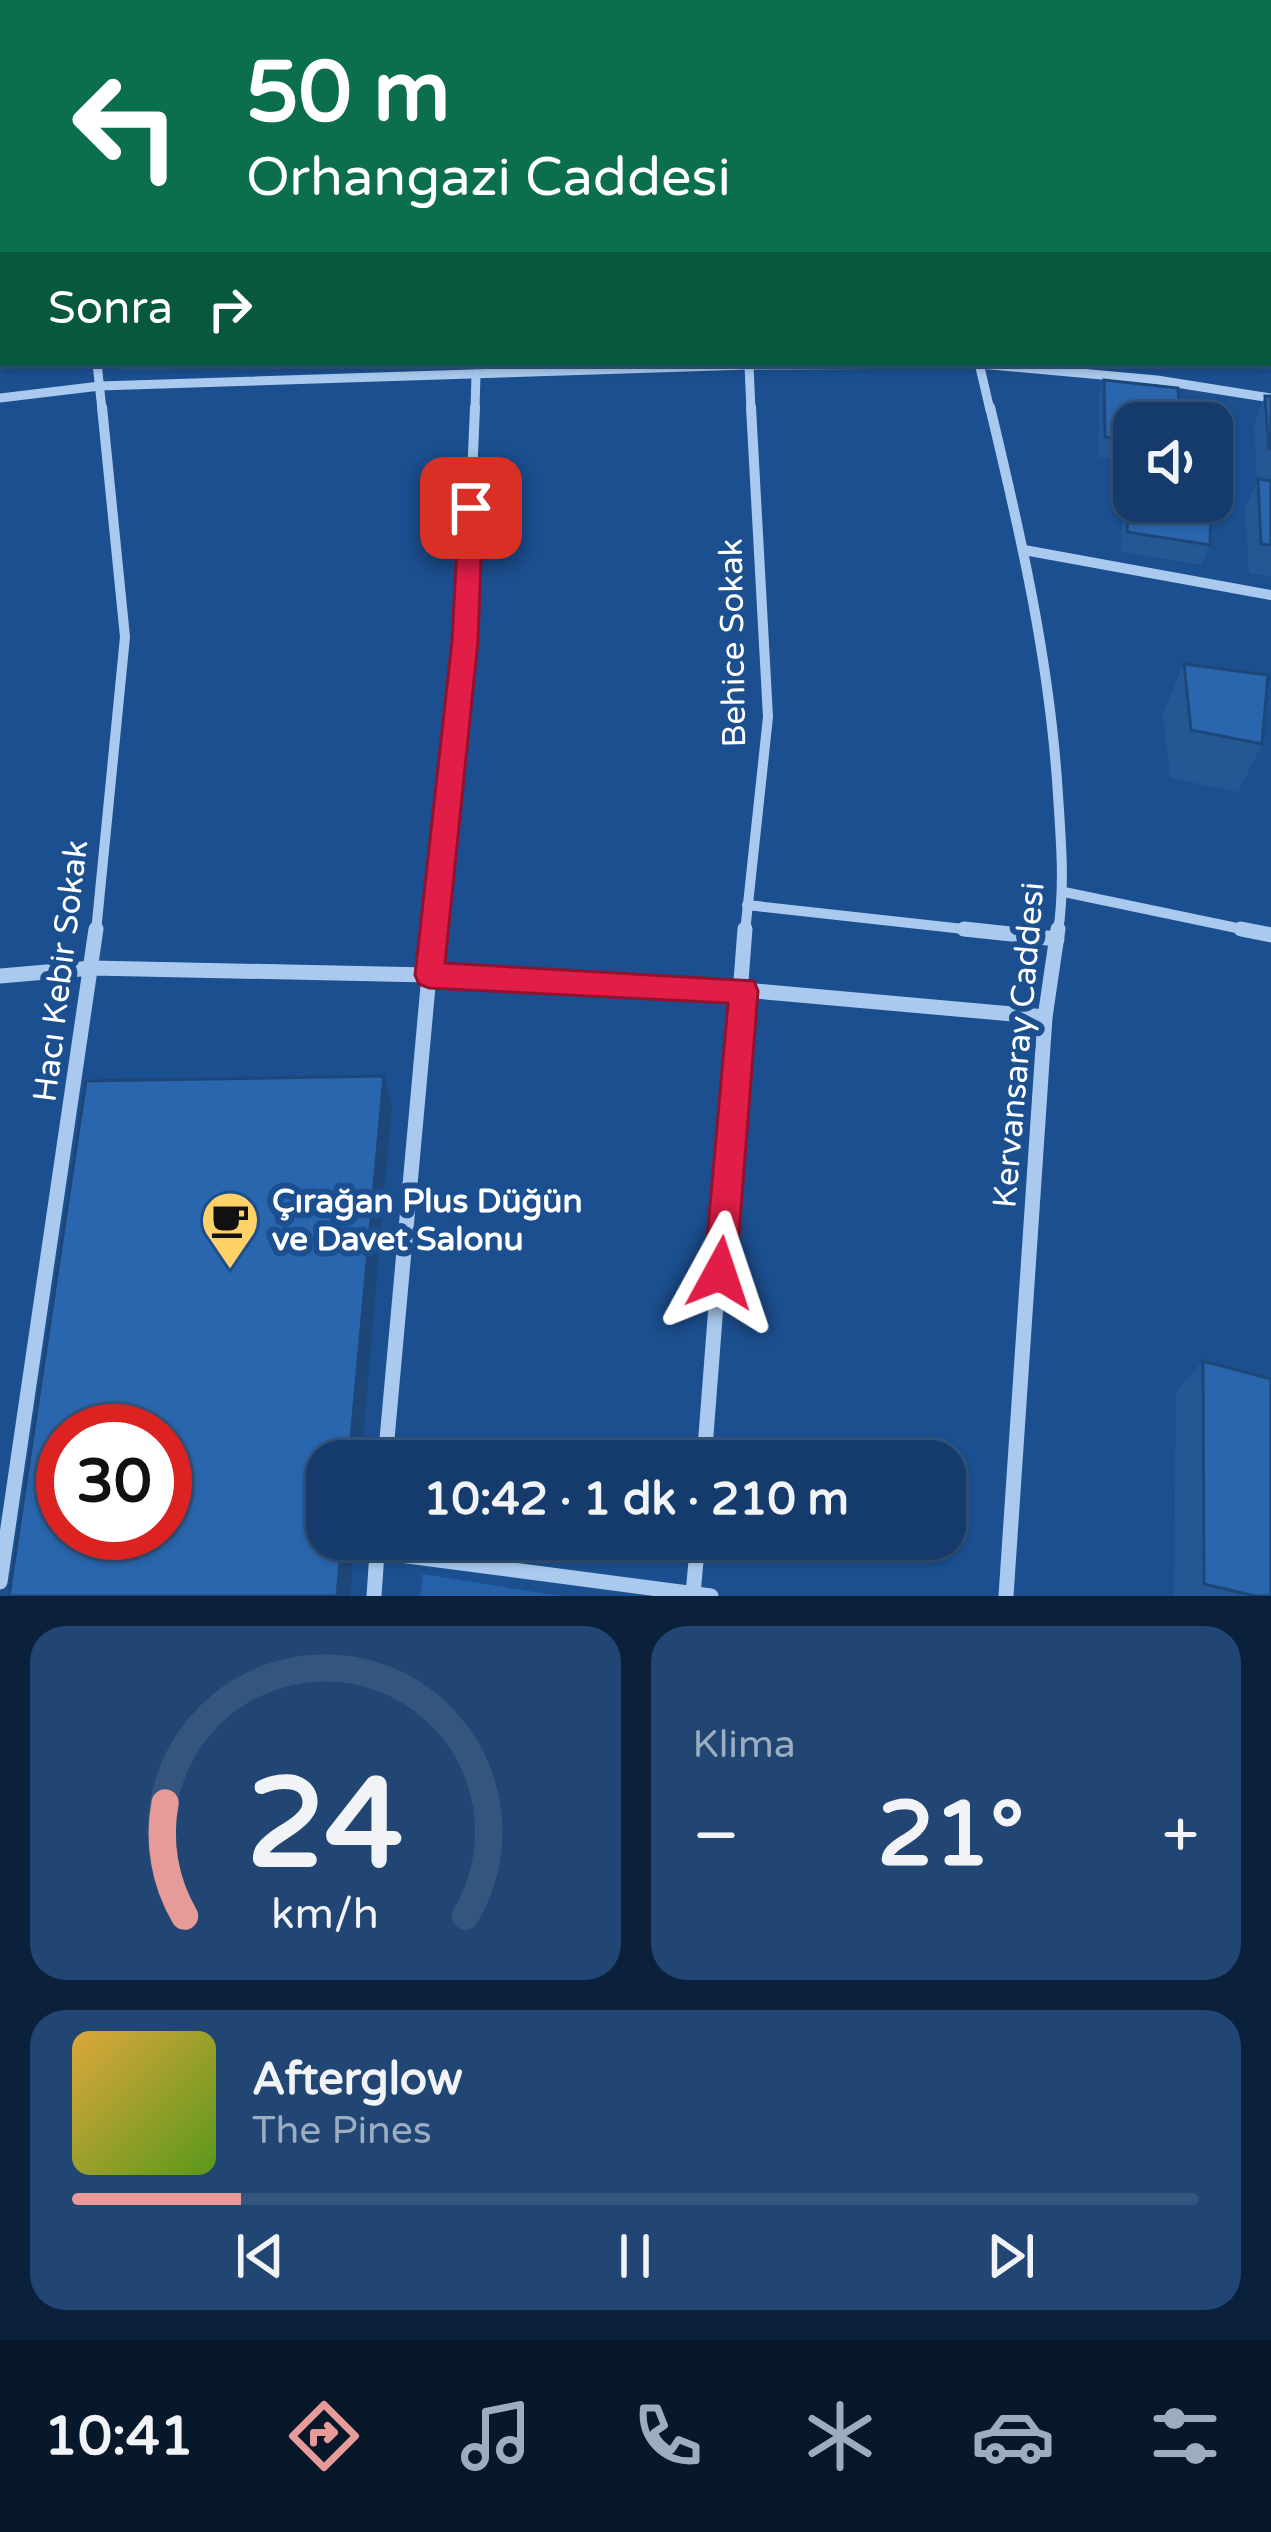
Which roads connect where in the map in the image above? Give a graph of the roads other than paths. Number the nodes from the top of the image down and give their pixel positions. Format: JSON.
{"nodes":[{"id":1,"x":98,"y":366,"type":"edge"},
{"id":2,"x":672,"y":366,"type":"edge"},
{"id":3,"x":748,"y":366,"type":"edge"},
{"id":4,"x":980,"y":366,"type":"edge"},
{"id":5,"x":1010,"y":366,"type":"edge"},
{"id":6,"x":595,"y":367,"type":"edge"},
{"id":7,"x":476,"y":374,"type":"junction"},
{"id":8,"x":100,"y":386,"type":"junction"},
{"id":9,"x":0,"y":398,"type":"edge"},
{"id":10,"x":1271,"y":398,"type":"edge"},
{"id":11,"x":1024,"y":550,"type":"junction"},
{"id":12,"x":1271,"y":595,"type":"edge"},
{"id":13,"x":1064,"y":892,"type":"junction"},
{"id":14,"x":748,"y":905,"type":"junction"},
{"id":15,"x":1271,"y":935,"type":"edge"},
{"id":16,"x":1057,"y":939,"type":"junction"},
{"id":17,"x":92,"y":968,"type":"junction"},
{"id":18,"x":429,"y":975,"type":"junction"},
{"id":19,"x":0,"y":976,"type":"edge"},
{"id":20,"x":743,"y":991,"type":"junction"},
{"id":21,"x":1045,"y":1017,"type":"junction"},
{"id":22,"x":388,"y":1440,"type":"edge"},
{"id":23,"x":706,"y":1440,"type":"edge"},
{"id":24,"x":377,"y":1560,"type":"edge"},
{"id":25,"x":471,"y":1560,"type":"edge"},
{"id":26,"x":700,"y":1560,"type":"edge"},
{"id":27,"x":0,"y":1582,"type":"edge"},
{"id":28,"x":702,"y":1595,"type":"edge"},
{"id":29,"x":374,"y":1596,"type":"edge"},
{"id":30,"x":1006,"y":1596,"type":"edge"}],
"edges":[{"from":1,"to":8,"type":"street","name":"Hacı Kebir Sokak"},
{"from":2,"to":6,"type":"street"},
{"from":3,"to":14,"type":"street","name":"Behice Sokak"},
{"from":4,"to":11,"type":"street","name":"Kervansaray Caddesi"},
{"from":5,"to":10,"type":"street"},
{"from":6,"to":7,"type":"street"},
{"from":7,"to":8,"type":"street"},
{"from":7,"to":18,"type":"street"},
{"from":8,"to":9,"type":"street"},
{"from":8,"to":17,"type":"street","name":"Hacı Kebir Sokak"},
{"from":11,"to":12,"type":"street"},
{"from":11,"to":13,"type":"street","name":"Kervansaray Caddesi"},
{"from":13,"to":15,"type":"street"},
{"from":13,"to":16,"type":"street","name":"Kervansaray Caddesi"},
{"from":14,"to":16,"type":"street"},
{"from":14,"to":20,"type":"street","name":"Behice Sokak"},
{"from":16,"to":21,"type":"street","name":"Kervansaray Caddesi"},
{"from":17,"to":18,"type":"street"},
{"from":17,"to":19,"type":"street"},
{"from":17,"to":27,"type":"street","name":"Hacı Kebir Sokak"},
{"from":18,"to":20,"type":"street"},
{"from":18,"to":22,"type":"street"},
{"from":20,"to":21,"type":"street"},
{"from":20,"to":23,"type":"street","name":"Behice Sokak"},
{"from":21,"to":30,"type":"street","name":"Kervansaray Caddesi"},
{"from":24,"to":29,"type":"street"},
{"from":25,"to":28,"type":"street"},
{"from":26,"to":28,"type":"street"}]}
